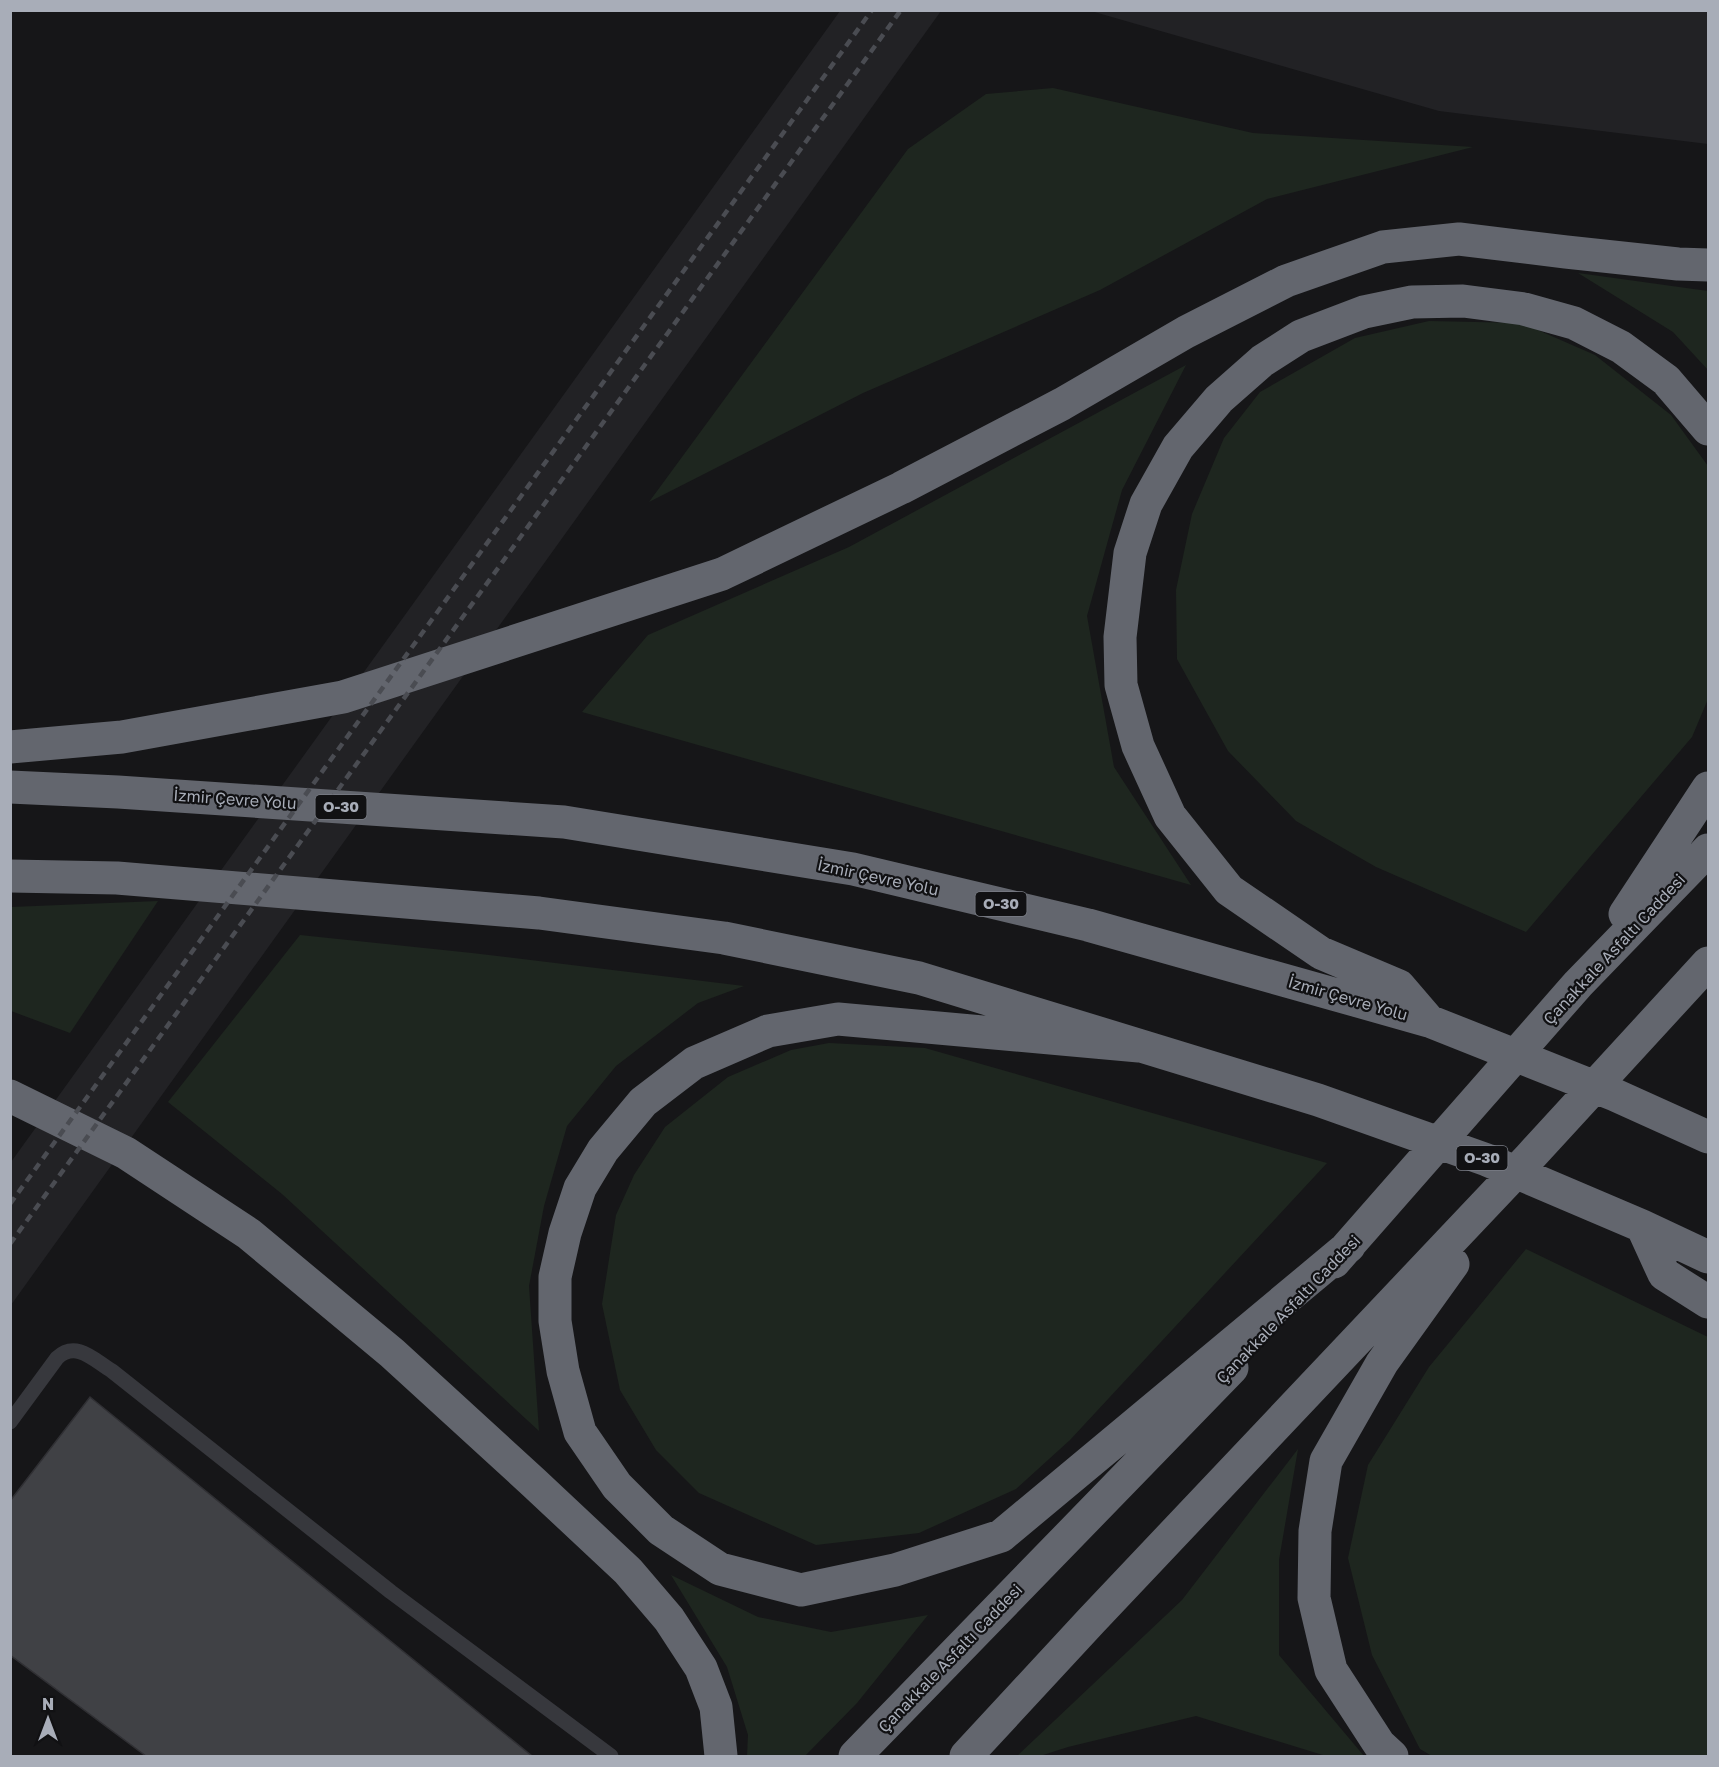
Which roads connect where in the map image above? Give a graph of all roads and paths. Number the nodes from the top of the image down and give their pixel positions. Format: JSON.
{"nodes":[{"id":1,"x":1708,"y":265,"type":"edge"},
{"id":2,"x":1708,"y":429,"type":"edge"},
{"id":3,"x":10,"y":747,"type":"edge"},
{"id":4,"x":10,"y":787,"type":"edge"},
{"id":5,"x":1708,"y":788,"type":"edge"},
{"id":6,"x":1708,"y":850,"type":"edge"},
{"id":7,"x":10,"y":876,"type":"edge"},
{"id":8,"x":1708,"y":963,"type":"edge"},
{"id":9,"x":1578,"y":984,"type":"junction"},
{"id":10,"x":1430,"y":1021,"type":"junction"},
{"id":11,"x":1139,"y":1046,"type":"junction"},
{"id":12,"x":10,"y":1096,"type":"edge"},
{"id":13,"x":1708,"y":1137,"type":"edge"},
{"id":14,"x":1529,"y":1158,"type":"junction"},
{"id":15,"x":1642,"y":1226,"type":"junction"},
{"id":16,"x":1349,"y":1246,"type":"junction"},
{"id":17,"x":1708,"y":1257,"type":"edge"},
{"id":18,"x":1708,"y":1302,"type":"edge"},
{"id":19,"x":10,"y":1422,"type":"edge"},
{"id":20,"x":611,"y":1756,"type":"edge"},
{"id":21,"x":721,"y":1756,"type":"edge"},
{"id":22,"x":855,"y":1756,"type":"edge"},
{"id":23,"x":966,"y":1756,"type":"edge"},
{"id":24,"x":1392,"y":1756,"type":"edge"}],
"edges":[{"from":1,"to":3,"type":"highway"},
{"from":2,"to":10,"type":"highway"},
{"from":4,"to":10,"type":"highway","name":"İzmir Çevre Yolu","number":"O-30"},
{"from":5,"to":9,"type":"highway"},
{"from":6,"to":9,"type":"highway","name":"Çanakkale Asfaltı Caddesi"},
{"from":7,"to":11,"type":"highway","number":"O-30"},
{"from":8,"to":14,"type":"highway"},
{"from":9,"to":16,"type":"highway","name":"Çanakkale Asfaltı Caddesi"},
{"from":10,"to":13,"type":"highway","name":"İzmir Çevre Yolu","number":"O-30"},
{"from":11,"to":15,"type":"highway","number":"O-30"},
{"from":11,"to":16,"type":"highway"},
{"from":12,"to":21,"type":"highway"},
{"from":14,"to":23,"type":"highway"},
{"from":14,"to":24,"type":"highway"},
{"from":15,"to":17,"type":"highway"},
{"from":15,"to":18,"type":"highway"},
{"from":16,"to":22,"type":"highway","name":"Çanakkale Asfaltı Caddesi"},
{"from":19,"to":20,"type":"lane"}]}
